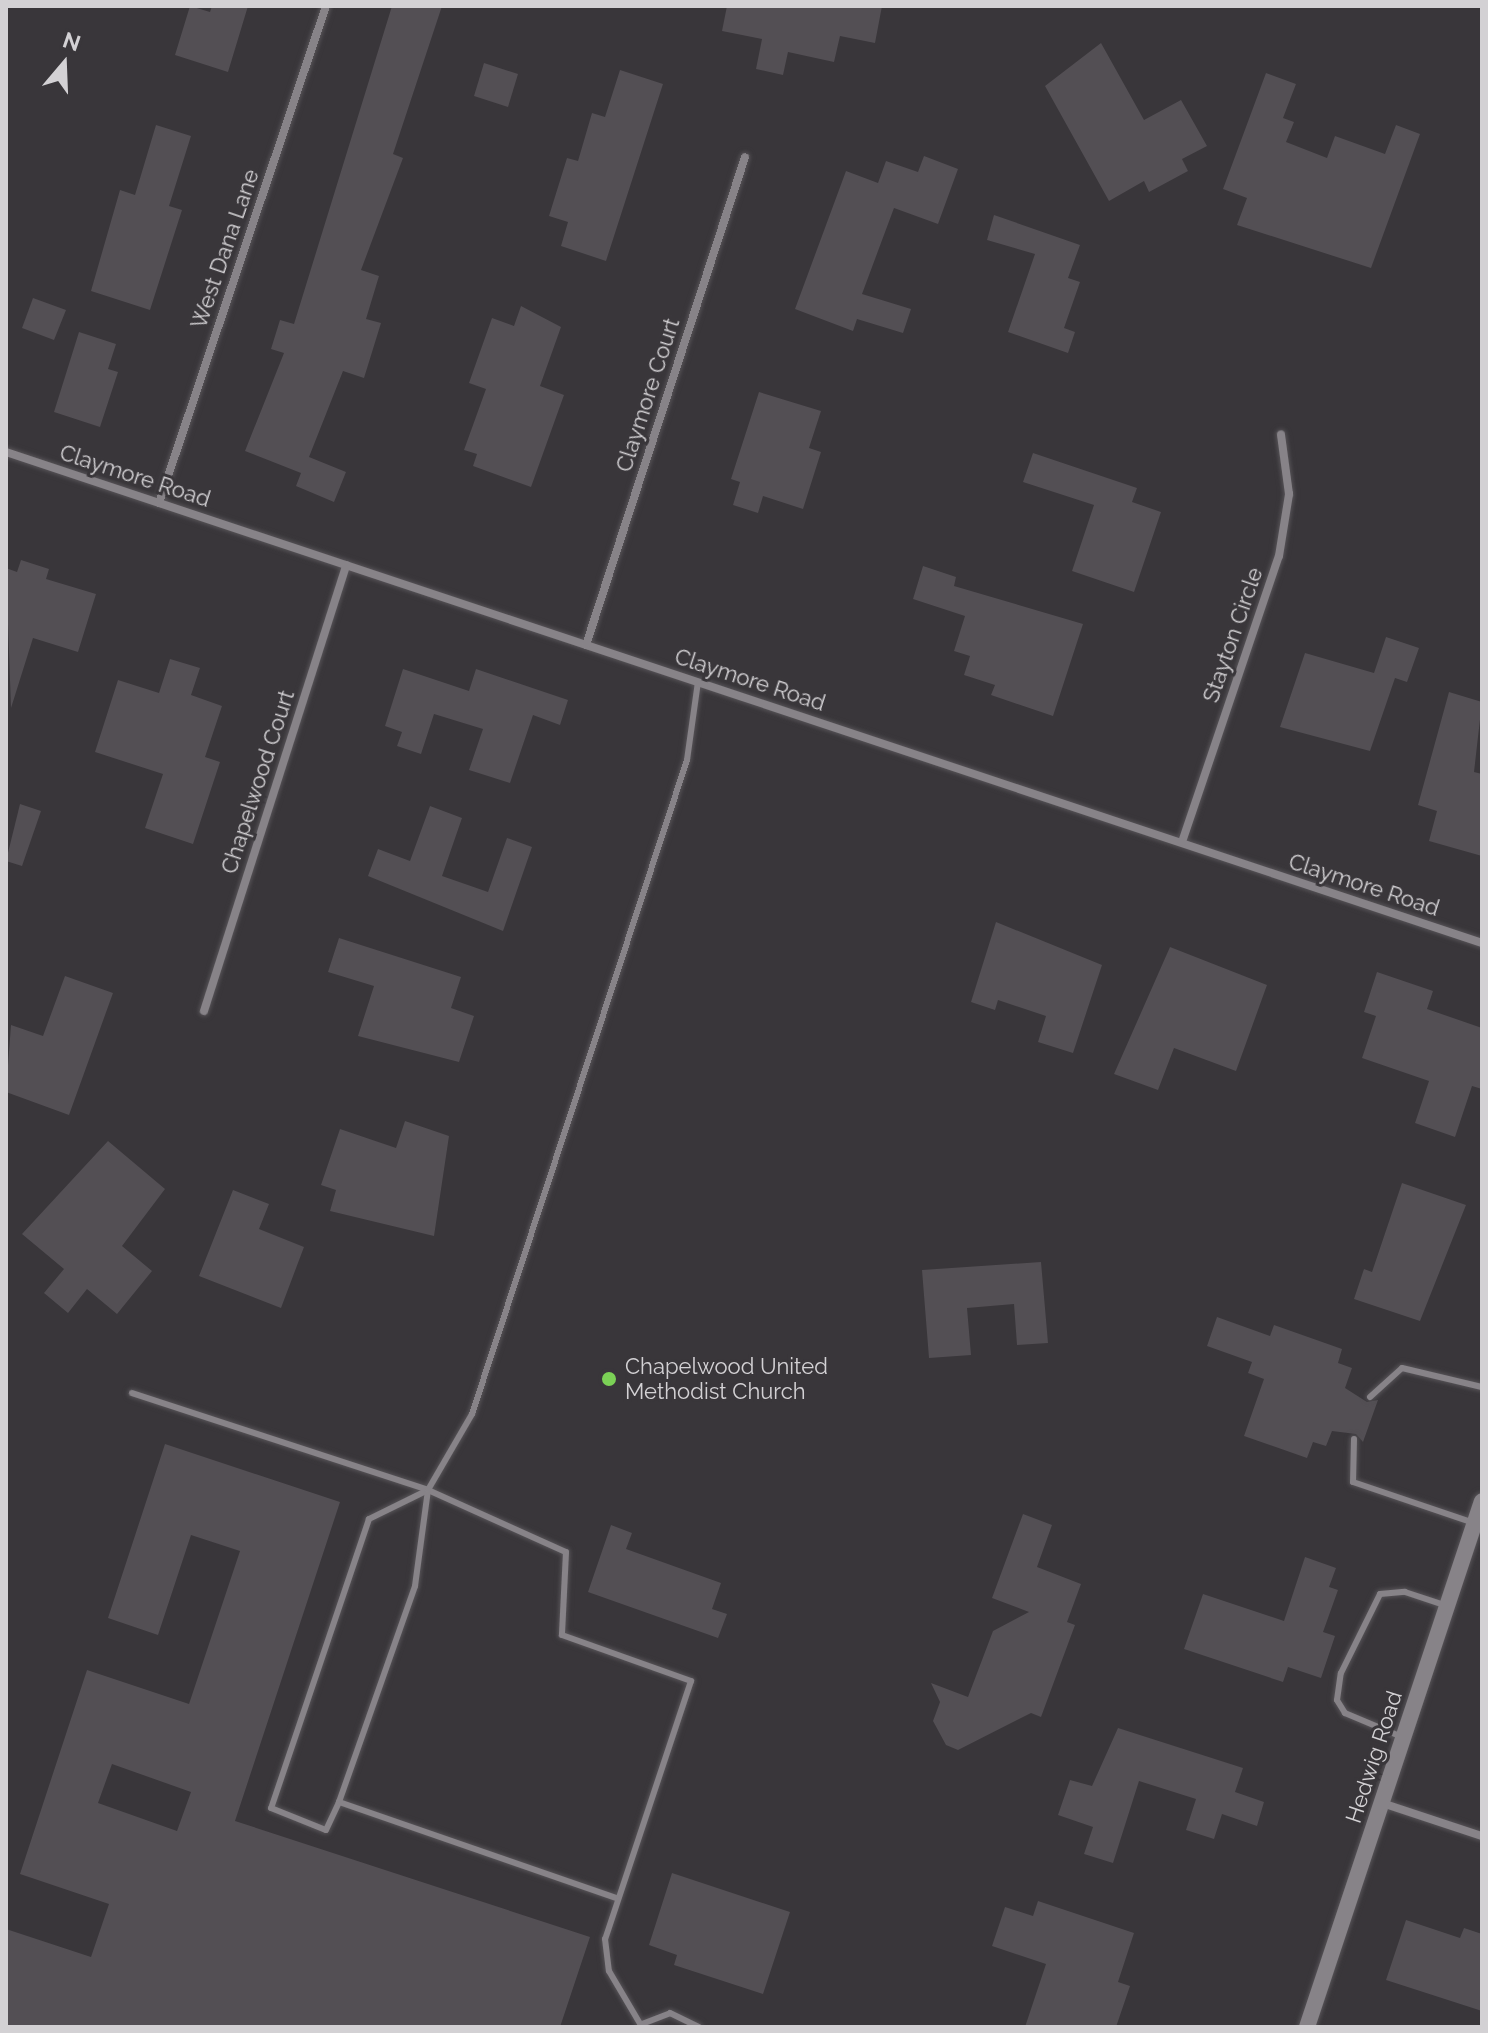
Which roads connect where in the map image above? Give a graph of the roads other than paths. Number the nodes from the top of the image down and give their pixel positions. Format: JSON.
{"nodes":[{"id":1,"x":326,"y":6,"type":"edge"},
{"id":2,"x":745,"y":157,"type":"dead end"},
{"id":3,"x":1281,"y":435,"type":"dead end"},
{"id":4,"x":6,"y":452,"type":"edge"},
{"id":5,"x":159,"y":503,"type":"junction"},
{"id":6,"x":346,"y":565,"type":"junction"},
{"id":7,"x":586,"y":645,"type":"junction"},
{"id":8,"x":698,"y":682,"type":"junction"},
{"id":9,"x":1182,"y":842,"type":"junction"},
{"id":10,"x":1482,"y":943,"type":"edge"},
{"id":11,"x":204,"y":1011,"type":"dead end"},
{"id":12,"x":1482,"y":1387,"type":"edge"},
{"id":13,"x":132,"y":1393,"type":"dead end"},
{"id":14,"x":1370,"y":1397,"type":"dead end"},
{"id":15,"x":1354,"y":1439,"type":"dead end"},
{"id":16,"x":428,"y":1490,"type":"junction"},
{"id":17,"x":1482,"y":1501,"type":"edge"},
{"id":18,"x":1475,"y":1523,"type":"junction"},
{"id":19,"x":1447,"y":1607,"type":"junction"},
{"id":20,"x":1404,"y":1737,"type":"junction"},
{"id":21,"x":339,"y":1802,"type":"junction"},
{"id":22,"x":1382,"y":1803,"type":"junction"},
{"id":23,"x":1482,"y":1836,"type":"edge"},
{"id":24,"x":616,"y":1898,"type":"junction"},
{"id":25,"x":642,"y":2025,"type":"edge"},
{"id":26,"x":699,"y":2027,"type":"edge"},
{"id":27,"x":1307,"y":2027,"type":"edge"}],
"edges":[{"from":1,"to":5,"type":"street","name":"West Dana Lane"},
{"from":2,"to":7,"type":"street","name":"Claymore Court"},
{"from":3,"to":9,"type":"street","name":"Stayton Circle"},
{"from":4,"to":5,"type":"street","name":"Claymore Road"},
{"from":5,"to":6,"type":"street","name":"Claymore Road"},
{"from":6,"to":7,"type":"street","name":"Claymore Road"},
{"from":6,"to":11,"type":"street","name":"Chapelwood Court"},
{"from":7,"to":8,"type":"street","name":"Claymore Road"},
{"from":8,"to":9,"type":"street","name":"Claymore Road"},
{"from":8,"to":16,"type":"lane"},
{"from":9,"to":10,"type":"street","name":"Claymore Road"},
{"from":12,"to":14,"type":"lane"},
{"from":13,"to":16,"type":"lane"},
{"from":15,"to":18,"type":"lane"},
{"from":16,"to":21,"type":"lane"},
{"from":16,"to":21,"type":"lane"},
{"from":16,"to":24,"type":"lane"},
{"from":17,"to":18,"type":"street","name":"Hedwig Road"},
{"from":18,"to":19,"type":"street","name":"Hedwig Road"},
{"from":19,"to":20,"type":"street","name":"Hedwig Road"},
{"from":19,"to":20,"type":"lane"},
{"from":20,"to":22,"type":"street","name":"Hedwig Road"},
{"from":21,"to":24,"type":"lane"},
{"from":22,"to":23,"type":"street"},
{"from":22,"to":27,"type":"street","name":"Hedwig Road"},
{"from":24,"to":25,"type":"lane"},
{"from":25,"to":26,"type":"lane"}]}
